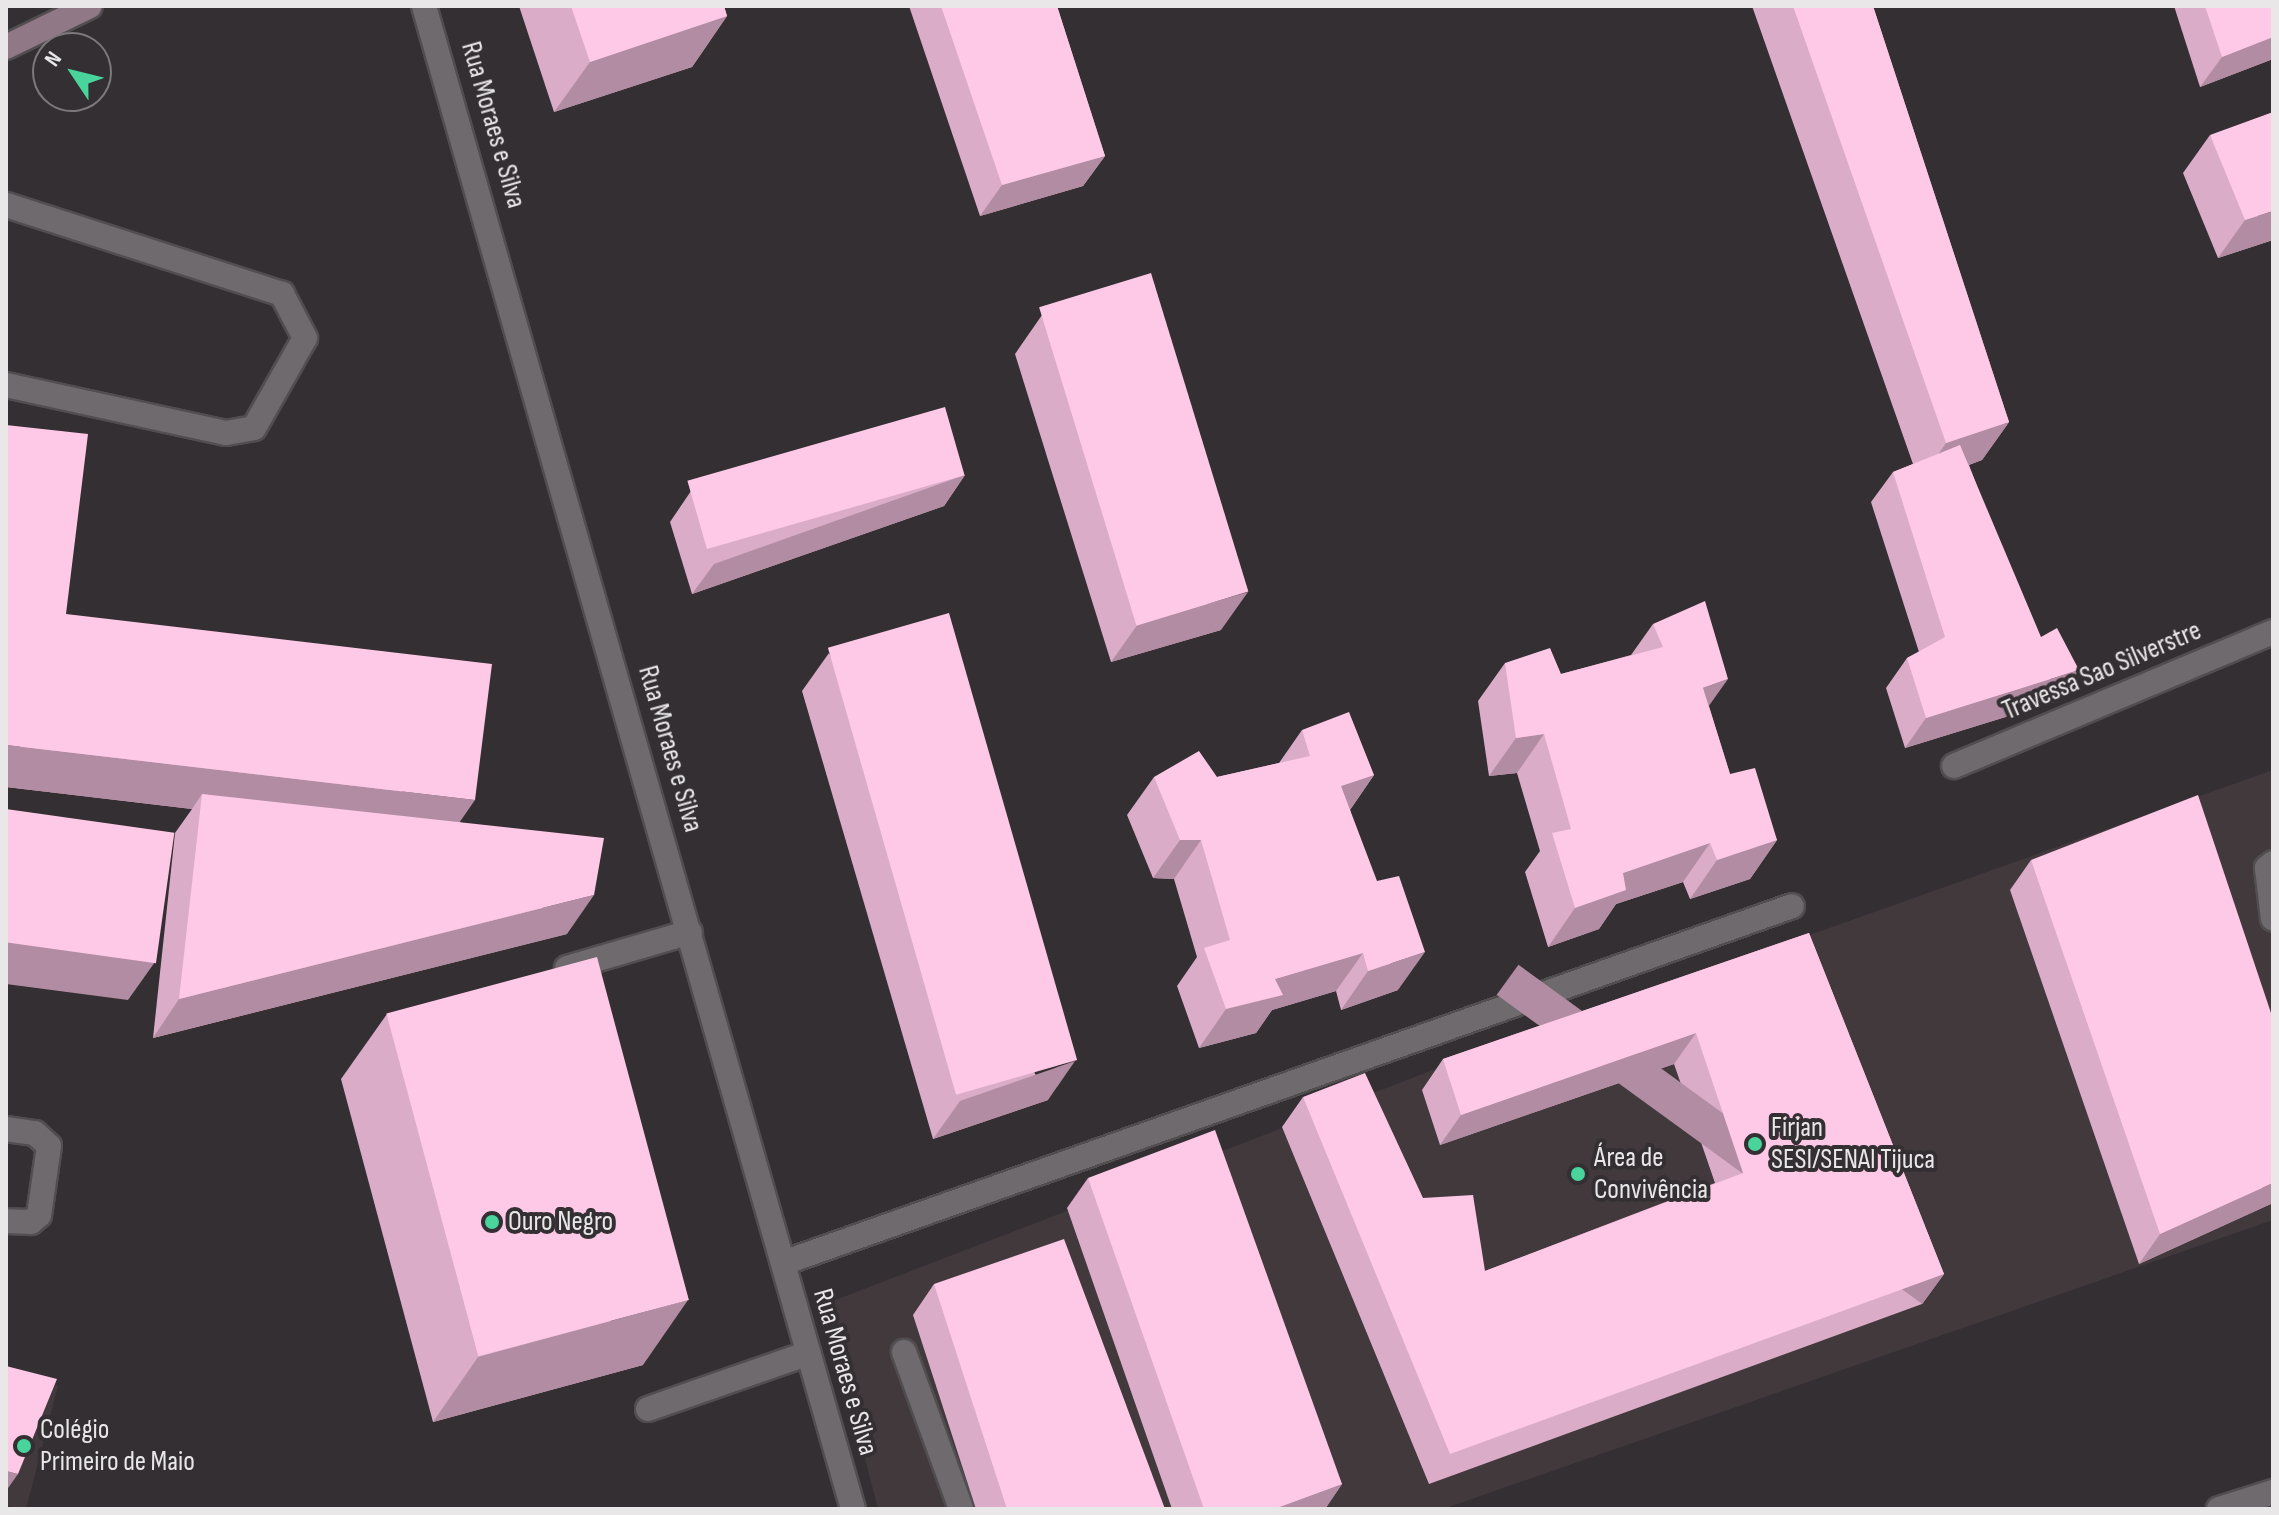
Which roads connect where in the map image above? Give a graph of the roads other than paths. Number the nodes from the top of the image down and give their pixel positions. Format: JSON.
{"nodes":[{"id":1,"x":87,"y":6,"type":"edge"},
{"id":2,"x":424,"y":6,"type":"edge"},
{"id":3,"x":6,"y":47,"type":"edge"},
{"id":4,"x":7,"y":205,"type":"edge"},
{"id":5,"x":6,"y":385,"type":"edge"},
{"id":6,"x":2273,"y":632,"type":"edge"},
{"id":7,"x":1954,"y":766,"type":"dead end"},
{"id":8,"x":2273,"y":863,"type":"edge"},
{"id":9,"x":1792,"y":906,"type":"dead end"},
{"id":10,"x":2273,"y":919,"type":"edge"},
{"id":11,"x":690,"y":932,"type":"junction"},
{"id":12,"x":541,"y":975,"type":"edge"},
{"id":13,"x":6,"y":1129,"type":"edge"},
{"id":14,"x":6,"y":1221,"type":"edge"},
{"id":15,"x":783,"y":1263,"type":"junction"},
{"id":16,"x":904,"y":1352,"type":"dead end"},
{"id":17,"x":809,"y":1353,"type":"junction"},
{"id":18,"x":648,"y":1409,"type":"dead end"},
{"id":19,"x":2273,"y":1492,"type":"edge"},
{"id":20,"x":853,"y":1509,"type":"edge"},
{"id":21,"x":961,"y":1509,"type":"edge"},
{"id":22,"x":2219,"y":1509,"type":"edge"}],
"edges":[{"from":1,"to":3,"type":"street"},
{"from":2,"to":11,"type":"street","name":"Rua Moraes e Silva"},
{"from":4,"to":5,"type":"street"},
{"from":6,"to":7,"type":"street","name":"Travessa Sao Silverstre"},
{"from":8,"to":10,"type":"street"},
{"from":9,"to":15,"type":"street"},
{"from":11,"to":12,"type":"street"},
{"from":11,"to":15,"type":"street","name":"Rua Moraes e Silva"},
{"from":13,"to":14,"type":"street"},
{"from":15,"to":17,"type":"street","name":"Rua Moraes e Silva"},
{"from":16,"to":21,"type":"street"},
{"from":17,"to":18,"type":"street"},
{"from":17,"to":20,"type":"street","name":"Rua Moraes e Silva"},
{"from":19,"to":22,"type":"street"}]}
